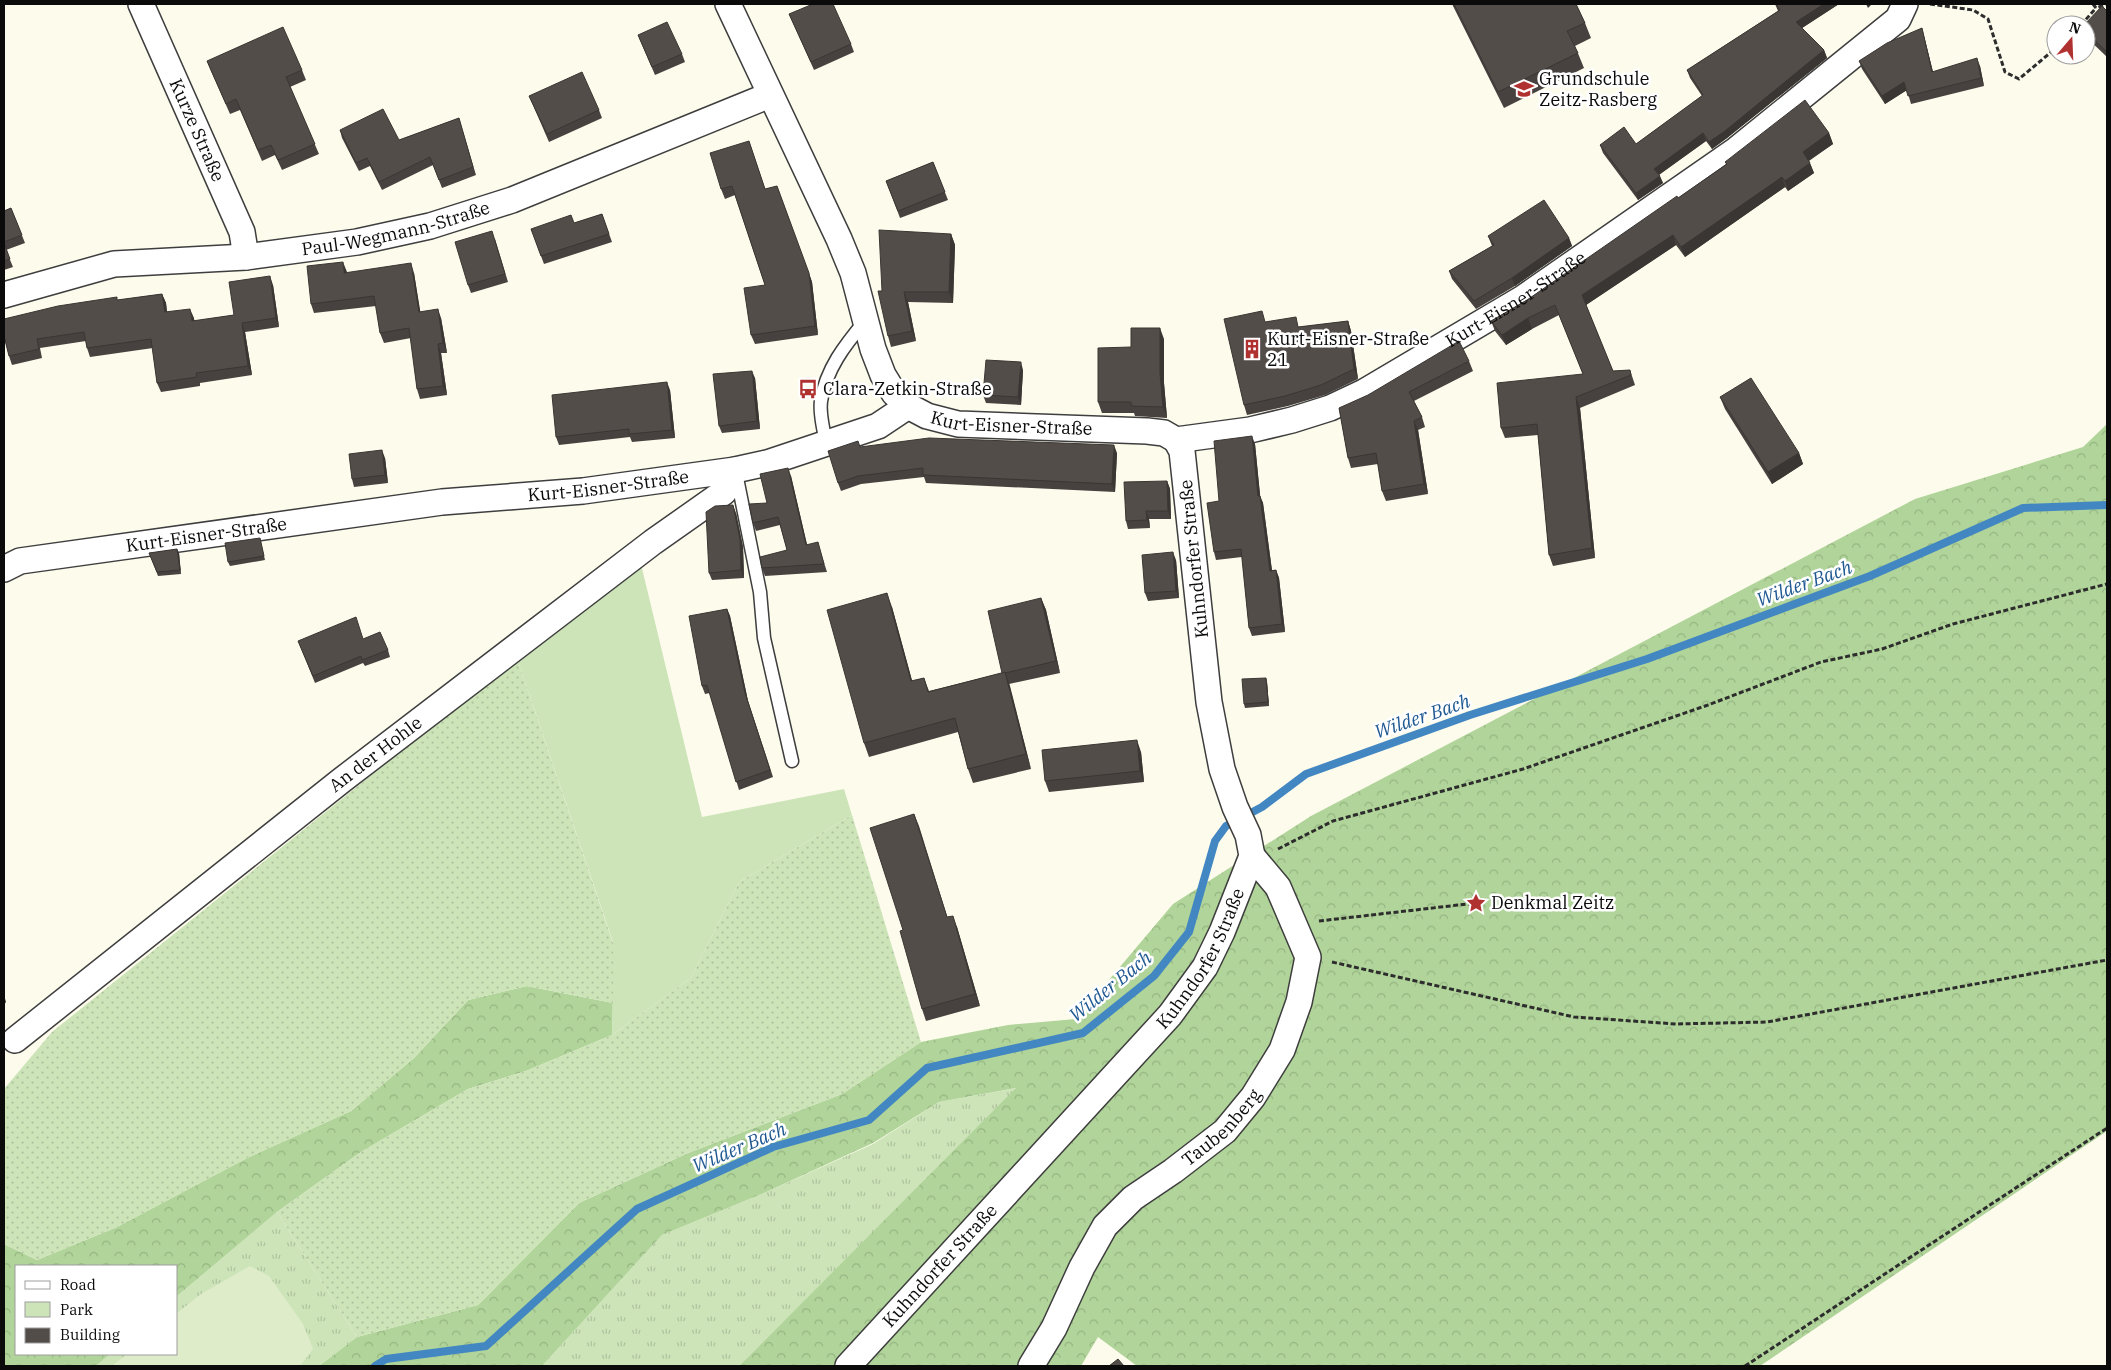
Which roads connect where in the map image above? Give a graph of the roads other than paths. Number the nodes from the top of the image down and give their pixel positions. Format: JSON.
{"nodes":[{"id":1,"x":141,"y":4,"type":"edge"},
{"id":2,"x":728,"y":4,"type":"edge"},
{"id":3,"x":1904,"y":4,"type":"edge"},
{"id":4,"x":770,"y":95,"type":"junction"},
{"id":5,"x":246,"y":257,"type":"junction"},
{"id":6,"x":4,"y":295,"type":"edge"},
{"id":7,"x":865,"y":321,"type":"junction"},
{"id":8,"x":908,"y":406,"type":"junction"},
{"id":9,"x":1176,"y":440,"type":"junction"},
{"id":10,"x":826,"y":443,"type":"junction"},
{"id":11,"x":735,"y":470,"type":"junction"},
{"id":12,"x":4,"y":570,"type":"edge"},
{"id":13,"x":792,"y":761,"type":"dead end"},
{"id":14,"x":1250,"y":845,"type":"junction"},
{"id":15,"x":15,"y":1040,"type":"dead end"},
{"id":16,"x":848,"y":1366,"type":"edge"},
{"id":17,"x":1031,"y":1366,"type":"edge"}],
"edges":[{"from":1,"to":5,"type":"street","name":"Kurze Straße"},
{"from":2,"to":4,"type":"street"},
{"from":3,"to":9,"type":"street","name":"Kurt-Eisner-Straße"},
{"from":4,"to":5,"type":"street","name":"Paul-Wegmann-Straße"},
{"from":4,"to":7,"type":"street"},
{"from":5,"to":6,"type":"street","name":"Paul-Wegmann-Straße"},
{"from":7,"to":8,"type":"street"},
{"from":7,"to":10,"type":"lane"},
{"from":8,"to":9,"type":"street","name":"Kurt-Eisner-Straße"},
{"from":8,"to":10,"type":"street","name":"Kurt-Eisner-Straße"},
{"from":9,"to":14,"type":"street","name":"Kuhndorfer Straße"},
{"from":10,"to":11,"type":"street","name":"Kurt-Eisner-Straße"},
{"from":11,"to":12,"type":"street","name":"Kurt-Eisner-Straße"},
{"from":11,"to":13,"type":"lane"},
{"from":11,"to":15,"type":"street","name":"An der Hohle"},
{"from":14,"to":16,"type":"street","name":"Kuhndorfer Straße"},
{"from":14,"to":17,"type":"street","name":"Taubenberg"}]}
